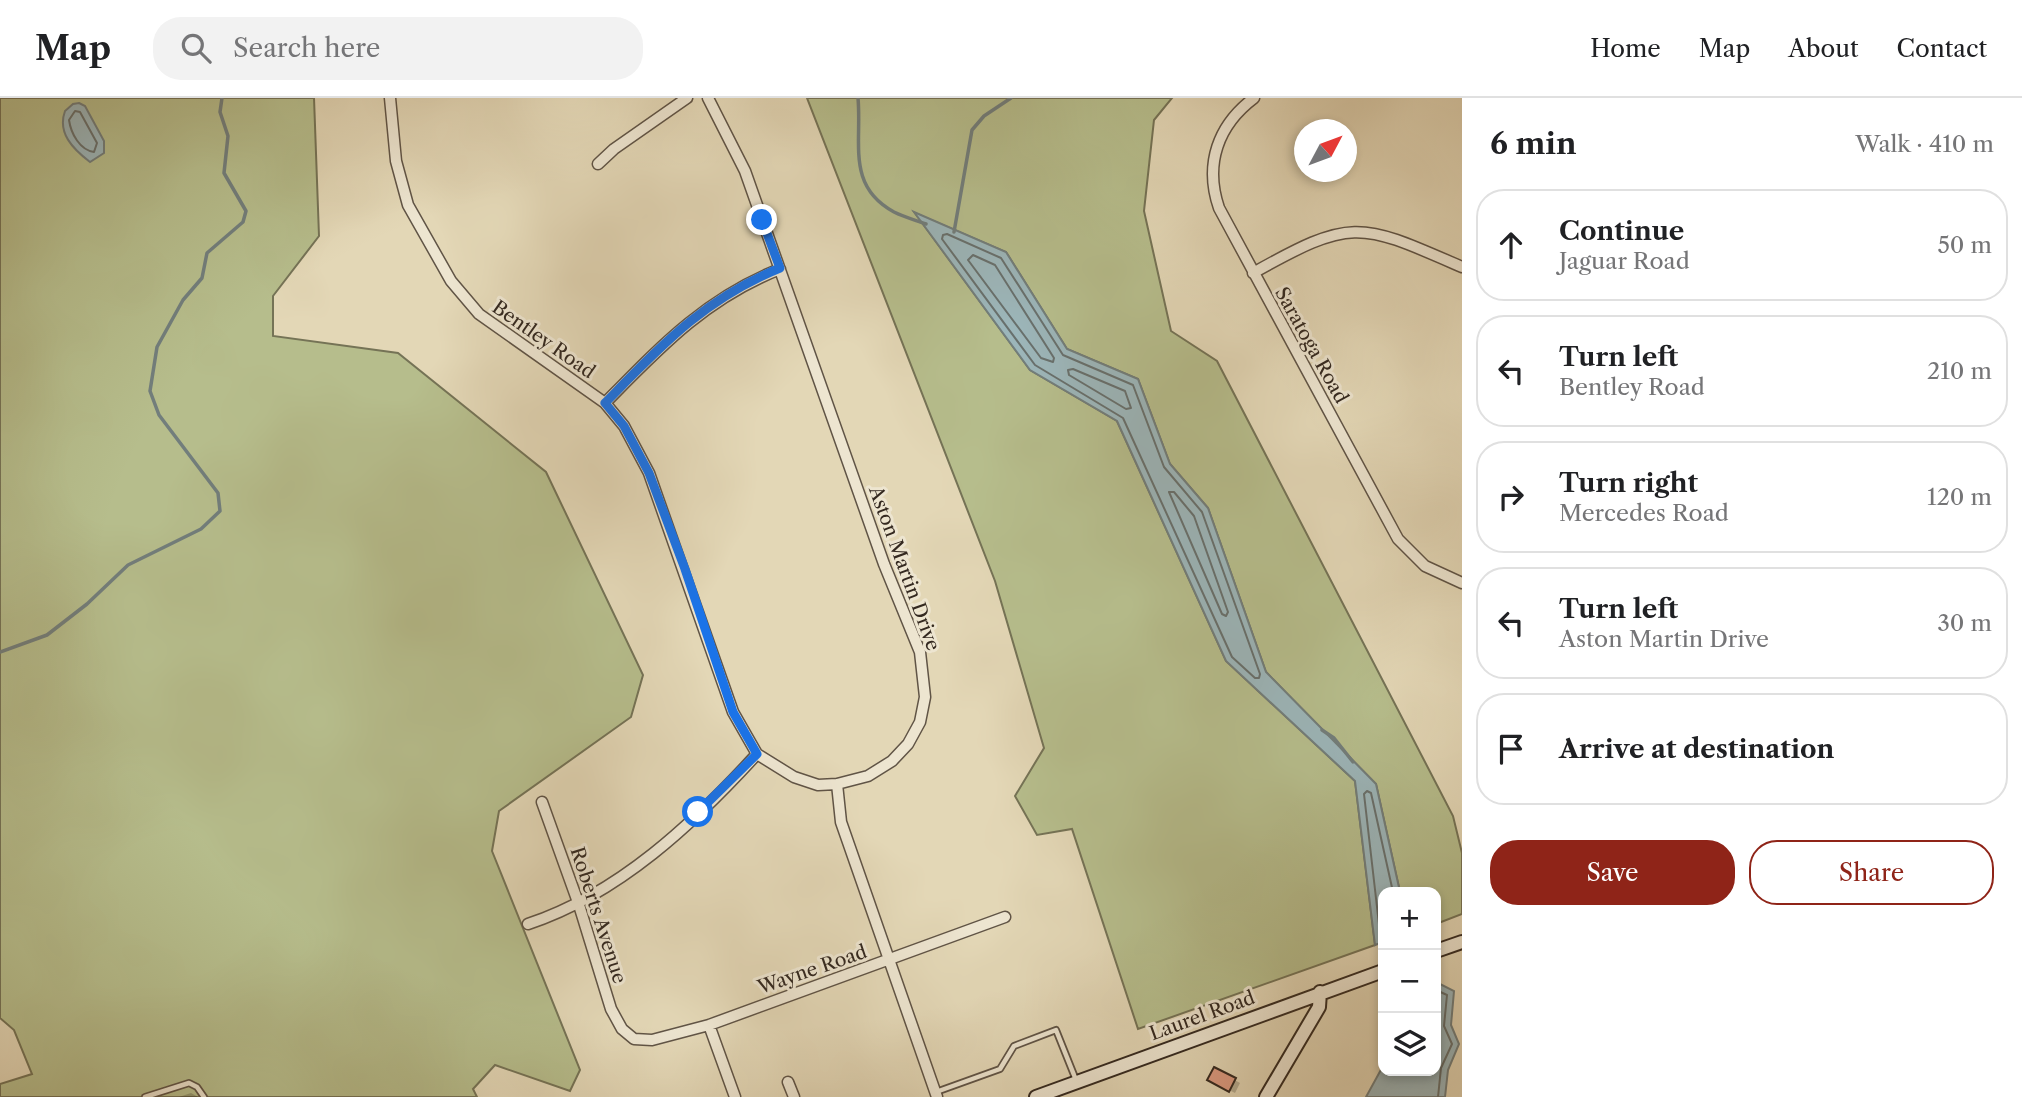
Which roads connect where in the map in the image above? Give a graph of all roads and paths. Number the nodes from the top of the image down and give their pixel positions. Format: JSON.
{"nodes":[{"id":1,"x":390,"y":98,"type":"edge"},
{"id":2,"x":687,"y":98,"type":"edge"},
{"id":3,"x":708,"y":98,"type":"edge"},
{"id":4,"x":1254,"y":98,"type":"edge"},
{"id":5,"x":598,"y":164,"type":"dead end"},
{"id":6,"x":1462,"y":267,"type":"edge"},
{"id":7,"x":780,"y":268,"type":"junction"},
{"id":8,"x":1253,"y":273,"type":"junction"},
{"id":9,"x":605,"y":403,"type":"junction"},
{"id":10,"x":1462,"y":583,"type":"edge"},
{"id":11,"x":757,"y":754,"type":"junction"},
{"id":12,"x":837,"y":784,"type":"junction"},
{"id":13,"x":542,"y":803,"type":"dead end"},
{"id":14,"x":579,"y":905,"type":"junction"},
{"id":15,"x":1005,"y":917,"type":"dead end"},
{"id":16,"x":528,"y":924,"type":"dead end"},
{"id":17,"x":1462,"y":942,"type":"edge"},
{"id":18,"x":1439,"y":950,"type":"edge"},
{"id":19,"x":890,"y":961,"type":"junction"},
{"id":20,"x":1378,"y":973,"type":"edge"},
{"id":21,"x":1320,"y":992,"type":"junction"},
{"id":22,"x":709,"y":1025,"type":"junction"},
{"id":23,"x":628,"y":1034,"type":"joint"},
{"id":24,"x":788,"y":1082,"type":"dead end"},
{"id":25,"x":1077,"y":1082,"type":"junction"},
{"id":26,"x":937,"y":1094,"type":"edge"},
{"id":27,"x":145,"y":1097,"type":"edge"},
{"id":28,"x":204,"y":1097,"type":"edge"},
{"id":29,"x":735,"y":1097,"type":"edge"},
{"id":30,"x":794,"y":1097,"type":"edge"},
{"id":31,"x":1035,"y":1097,"type":"edge"},
{"id":32,"x":1266,"y":1097,"type":"edge"}],
"edges":[{"from":1,"to":9,"type":"street","name":"Bentley Road"},
{"from":2,"to":5,"type":"street"},
{"from":3,"to":7,"type":"street","name":"Aston Martin Drive"},
{"from":4,"to":8,"type":"street","name":"Saratoga Road"},
{"from":6,"to":8,"type":"street"},
{"from":7,"to":9,"type":"street"},
{"from":7,"to":12,"type":"street","name":"Aston Martin Drive"},
{"from":8,"to":10,"type":"street","name":"Saratoga Road"},
{"from":9,"to":11,"type":"street","name":"Bentley Road"},
{"from":11,"to":12,"type":"street","name":"Bentley Road"},
{"from":11,"to":14,"type":"street"},
{"from":12,"to":19,"type":"street"},
{"from":13,"to":14,"type":"street","name":"Roberts Avenue"},
{"from":14,"to":16,"type":"street"},
{"from":14,"to":23,"type":"street","name":"Roberts Avenue"},
{"from":15,"to":19,"type":"street","name":"Wayne Road"},
{"from":17,"to":18,"type":"main road"},
{"from":19,"to":22,"type":"street","name":"Wayne Road"},
{"from":19,"to":26,"type":"street"},
{"from":20,"to":21,"type":"main road","name":"Laurel Road"},
{"from":21,"to":25,"type":"main road","name":"Laurel Road"},
{"from":21,"to":32,"type":"main road"},
{"from":22,"to":23,"type":"street","name":"Wayne Road"},
{"from":22,"to":29,"type":"street"},
{"from":24,"to":30,"type":"street"},
{"from":25,"to":26,"type":"lane"},
{"from":25,"to":31,"type":"main road","name":"Laurel Road"},
{"from":27,"to":28,"type":"lane"}]}
